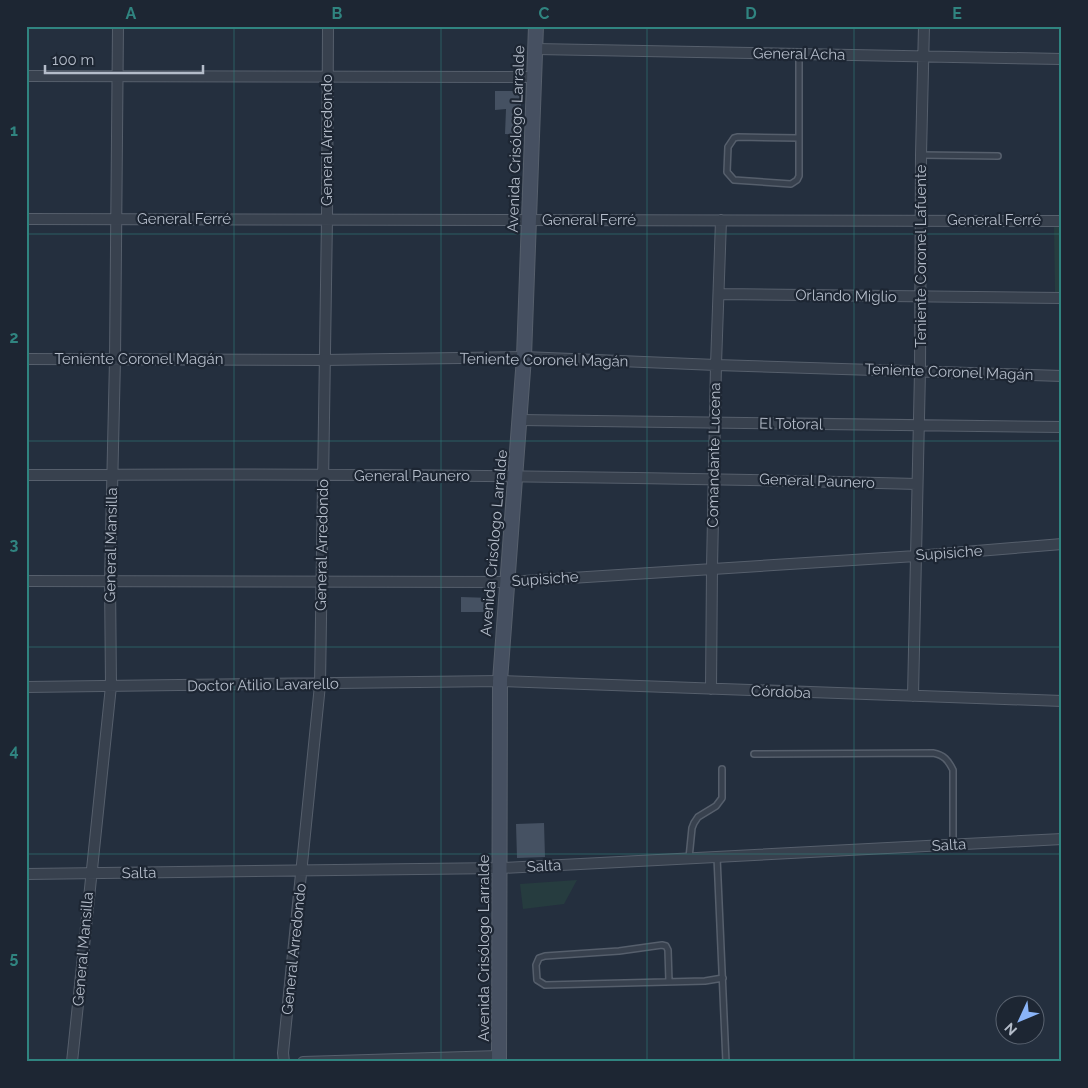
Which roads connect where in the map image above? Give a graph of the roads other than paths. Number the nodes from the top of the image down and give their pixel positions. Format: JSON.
{"nodes":[{"id":1,"x":118,"y":26,"type":"edge"},
{"id":2,"x":328,"y":26,"type":"edge"},
{"id":3,"x":536,"y":26,"type":"edge"},
{"id":4,"x":924,"y":26,"type":"edge"},
{"id":5,"x":536,"y":48,"type":"junction"},
{"id":6,"x":799,"y":54,"type":"junction"},
{"id":7,"x":923,"y":57,"type":"junction"},
{"id":8,"x":1062,"y":59,"type":"edge"},
{"id":9,"x":26,"y":76,"type":"edge"},
{"id":10,"x":117,"y":76,"type":"junction"},
{"id":11,"x":326,"y":77,"type":"junction"},
{"id":12,"x":534,"y":77,"type":"junction"},
{"id":13,"x":799,"y":138,"type":"junction"},
{"id":14,"x":921,"y":154,"type":"junction"},
{"id":15,"x":998,"y":156,"type":"dead end"},
{"id":16,"x":26,"y":218,"type":"edge"},
{"id":17,"x":327,"y":218,"type":"junction"},
{"id":18,"x":116,"y":219,"type":"junction"},
{"id":19,"x":529,"y":220,"type":"junction"},
{"id":20,"x":721,"y":220,"type":"junction"},
{"id":21,"x":921,"y":220,"type":"junction"},
{"id":22,"x":1062,"y":221,"type":"edge"},
{"id":23,"x":720,"y":294,"type":"junction"},
{"id":24,"x":920,"y":296,"type":"junction"},
{"id":25,"x":1062,"y":298,"type":"edge"},
{"id":26,"x":524,"y":358,"type":"junction"},
{"id":27,"x":26,"y":359,"type":"edge"},
{"id":28,"x":115,"y":359,"type":"junction"},
{"id":29,"x":324,"y":360,"type":"junction"},
{"id":30,"x":716,"y":365,"type":"junction"},
{"id":31,"x":920,"y":371,"type":"junction"},
{"id":32,"x":1062,"y":376,"type":"edge"},
{"id":33,"x":520,"y":420,"type":"junction"},
{"id":34,"x":715,"y":424,"type":"junction"},
{"id":35,"x":919,"y":426,"type":"junction"},
{"id":36,"x":1062,"y":427,"type":"edge"},
{"id":37,"x":112,"y":474,"type":"junction"},
{"id":38,"x":26,"y":475,"type":"edge"},
{"id":39,"x":323,"y":476,"type":"junction"},
{"id":40,"x":516,"y":476,"type":"junction"},
{"id":41,"x":714,"y":478,"type":"junction"},
{"id":42,"x":917,"y":484,"type":"junction"},
{"id":43,"x":1062,"y":544,"type":"edge"},
{"id":44,"x":916,"y":556,"type":"junction"},
{"id":45,"x":712,"y":568,"type":"junction"},
{"id":46,"x":26,"y":581,"type":"edge"},
{"id":47,"x":110,"y":581,"type":"junction"},
{"id":48,"x":322,"y":582,"type":"junction"},
{"id":49,"x":508,"y":582,"type":"junction"},
{"id":50,"x":500,"y":682,"type":"junction"},
{"id":51,"x":320,"y":685,"type":"junction"},
{"id":52,"x":110,"y":686,"type":"junction"},
{"id":53,"x":26,"y":687,"type":"edge"},
{"id":54,"x":711,"y":689,"type":"junction"},
{"id":55,"x":913,"y":696,"type":"junction"},
{"id":56,"x":1061,"y":699,"type":"edge"},
{"id":57,"x":754,"y":754,"type":"dead end"},
{"id":58,"x":722,"y":769,"type":"dead end"},
{"id":59,"x":1062,"y":840,"type":"edge"},
{"id":60,"x":953,"y":845,"type":"junction"},
{"id":61,"x":717,"y":857,"type":"junction"},
{"id":62,"x":689,"y":858,"type":"junction"},
{"id":63,"x":501,"y":868,"type":"junction"},
{"id":64,"x":302,"y":870,"type":"junction"},
{"id":65,"x":26,"y":874,"type":"edge"},
{"id":66,"x":90,"y":874,"type":"junction"},
{"id":67,"x":723,"y":978,"type":"junction"},
{"id":68,"x":669,"y":982,"type":"junction"},
{"id":69,"x":499,"y":1059,"type":"edge"},
{"id":70,"x":72,"y":1062,"type":"edge"},
{"id":71,"x":284,"y":1062,"type":"edge"},
{"id":72,"x":303,"y":1062,"type":"edge"},
{"id":73,"x":726,"y":1062,"type":"edge"}],
"edges":[{"from":1,"to":10,"type":"street","name":"General Mansilla"},
{"from":2,"to":11,"type":"street","name":"General Arredondo"},
{"from":3,"to":5,"type":"main road","name":"Avenida Crisólogo Larralde"},
{"from":4,"to":7,"type":"street","name":"Teniente Coronel Lafuente"},
{"from":5,"to":6,"type":"street","name":"General Acha"},
{"from":5,"to":12,"type":"main road","name":"Avenida Crisólogo Larralde"},
{"from":6,"to":7,"type":"street","name":"General Acha"},
{"from":6,"to":13,"type":"lane"},
{"from":7,"to":8,"type":"street","name":"General Acha"},
{"from":7,"to":14,"type":"street","name":"Teniente Coronel Lafuente"},
{"from":9,"to":10,"type":"street"},
{"from":10,"to":11,"type":"street"},
{"from":10,"to":18,"type":"street","name":"General Mansilla"},
{"from":11,"to":12,"type":"street"},
{"from":11,"to":17,"type":"street","name":"General Arredondo"},
{"from":12,"to":19,"type":"main road","name":"Avenida Crisólogo Larralde"},
{"from":13,"to":13,"type":"lane"},
{"from":14,"to":15,"type":"lane"},
{"from":14,"to":21,"type":"street","name":"Teniente Coronel Lafuente"},
{"from":16,"to":18,"type":"street","name":"General Ferré"},
{"from":17,"to":18,"type":"street","name":"General Ferré"},
{"from":17,"to":19,"type":"street","name":"General Ferré"},
{"from":17,"to":29,"type":"street","name":"General Arredondo"},
{"from":18,"to":28,"type":"street","name":"General Mansilla"},
{"from":19,"to":20,"type":"street","name":"General Ferré"},
{"from":19,"to":26,"type":"main road","name":"Avenida Crisólogo Larralde"},
{"from":20,"to":21,"type":"street","name":"General Ferré"},
{"from":20,"to":23,"type":"street","name":"Comandante Lucena"},
{"from":21,"to":22,"type":"street","name":"General Ferré"},
{"from":21,"to":24,"type":"street","name":"Teniente Coronel Lafuente"},
{"from":23,"to":24,"type":"street","name":"Orlando Miglio"},
{"from":23,"to":30,"type":"street","name":"Comandante Lucena"},
{"from":24,"to":25,"type":"street","name":"Orlando Miglio"},
{"from":24,"to":31,"type":"street","name":"Teniente Coronel Lafuente"},
{"from":26,"to":29,"type":"street","name":"Teniente Coronel Magán"},
{"from":26,"to":30,"type":"street","name":"Teniente Coronel Magán"},
{"from":26,"to":33,"type":"main road","name":"Avenida Crisólogo Larralde"},
{"from":27,"to":28,"type":"street","name":"Teniente Coronel Magán"},
{"from":28,"to":29,"type":"street","name":"Teniente Coronel Magán"},
{"from":28,"to":37,"type":"street","name":"General Mansilla"},
{"from":29,"to":39,"type":"street","name":"General Arredondo"},
{"from":30,"to":31,"type":"street","name":"Teniente Coronel Magán"},
{"from":30,"to":34,"type":"street","name":"Comandante Lucena"},
{"from":31,"to":32,"type":"street","name":"Teniente Coronel Magán"},
{"from":31,"to":35,"type":"street","name":"Teniente Coronel Lafuente"},
{"from":33,"to":34,"type":"street","name":"El Totoral"},
{"from":33,"to":40,"type":"main road","name":"Avenida Crisólogo Larralde"},
{"from":34,"to":35,"type":"street","name":"El Totoral"},
{"from":34,"to":41,"type":"street","name":"Comandante Lucena"},
{"from":35,"to":36,"type":"street","name":"El Totoral"},
{"from":35,"to":42,"type":"street","name":"Teniente Coronel Lafuente"},
{"from":37,"to":38,"type":"street","name":"General Paunero"},
{"from":37,"to":39,"type":"street","name":"General Paunero"},
{"from":37,"to":47,"type":"street","name":"General Mansilla"},
{"from":39,"to":40,"type":"street","name":"General Paunero"},
{"from":39,"to":48,"type":"street","name":"General Arredondo"},
{"from":40,"to":41,"type":"street","name":"General Paunero"},
{"from":40,"to":49,"type":"main road","name":"Avenida Crisólogo Larralde"},
{"from":41,"to":42,"type":"street","name":"General Paunero"},
{"from":41,"to":45,"type":"street","name":"Comandante Lucena"},
{"from":42,"to":44,"type":"street","name":"Teniente Coronel Lafuente"},
{"from":43,"to":44,"type":"street","name":"Supisiche"},
{"from":44,"to":45,"type":"street","name":"Supisiche"},
{"from":44,"to":55,"type":"street","name":"Teniente Coronel Lafuente"},
{"from":45,"to":49,"type":"street","name":"Supisiche"},
{"from":45,"to":54,"type":"street","name":"Comandante Lucena"},
{"from":46,"to":47,"type":"street","name":"Supisiche"},
{"from":47,"to":48,"type":"street","name":"Supisiche"},
{"from":47,"to":52,"type":"street","name":"General Mansilla"},
{"from":48,"to":49,"type":"street","name":"Supisiche"},
{"from":48,"to":51,"type":"street","name":"General Arredondo"},
{"from":49,"to":50,"type":"main road","name":"Avenida Crisólogo Larralde"},
{"from":50,"to":51,"type":"street","name":"Doctor Atilio Lavarello"},
{"from":50,"to":54,"type":"street","name":"Córdoba"},
{"from":50,"to":63,"type":"main road","name":"Avenida Crisólogo Larralde"},
{"from":51,"to":52,"type":"street","name":"Doctor Atilio Lavarello"},
{"from":51,"to":64,"type":"street","name":"General Arredondo"},
{"from":52,"to":53,"type":"street","name":"Doctor Atilio Lavarello"},
{"from":52,"to":66,"type":"street","name":"General Mansilla"},
{"from":54,"to":55,"type":"street","name":"Córdoba"},
{"from":55,"to":56,"type":"street","name":"Córdoba"},
{"from":57,"to":60,"type":"lane"},
{"from":58,"to":62,"type":"lane"},
{"from":59,"to":60,"type":"street","name":"Salta"},
{"from":60,"to":61,"type":"street","name":"Salta"},
{"from":61,"to":62,"type":"street","name":"Salta"},
{"from":61,"to":67,"type":"lane"},
{"from":62,"to":63,"type":"street","name":"Salta"},
{"from":63,"to":64,"type":"street","name":"Salta"},
{"from":63,"to":69,"type":"main road","name":"Avenida Crisólogo Larralde"},
{"from":64,"to":66,"type":"street","name":"Salta"},
{"from":64,"to":71,"type":"street","name":"General Arredondo"},
{"from":65,"to":66,"type":"street","name":"Salta"},
{"from":66,"to":70,"type":"street","name":"General Mansilla"},
{"from":67,"to":68,"type":"lane"},
{"from":67,"to":73,"type":"lane"},
{"from":68,"to":68,"type":"lane"},
{"from":69,"to":72,"type":"street"}]}
